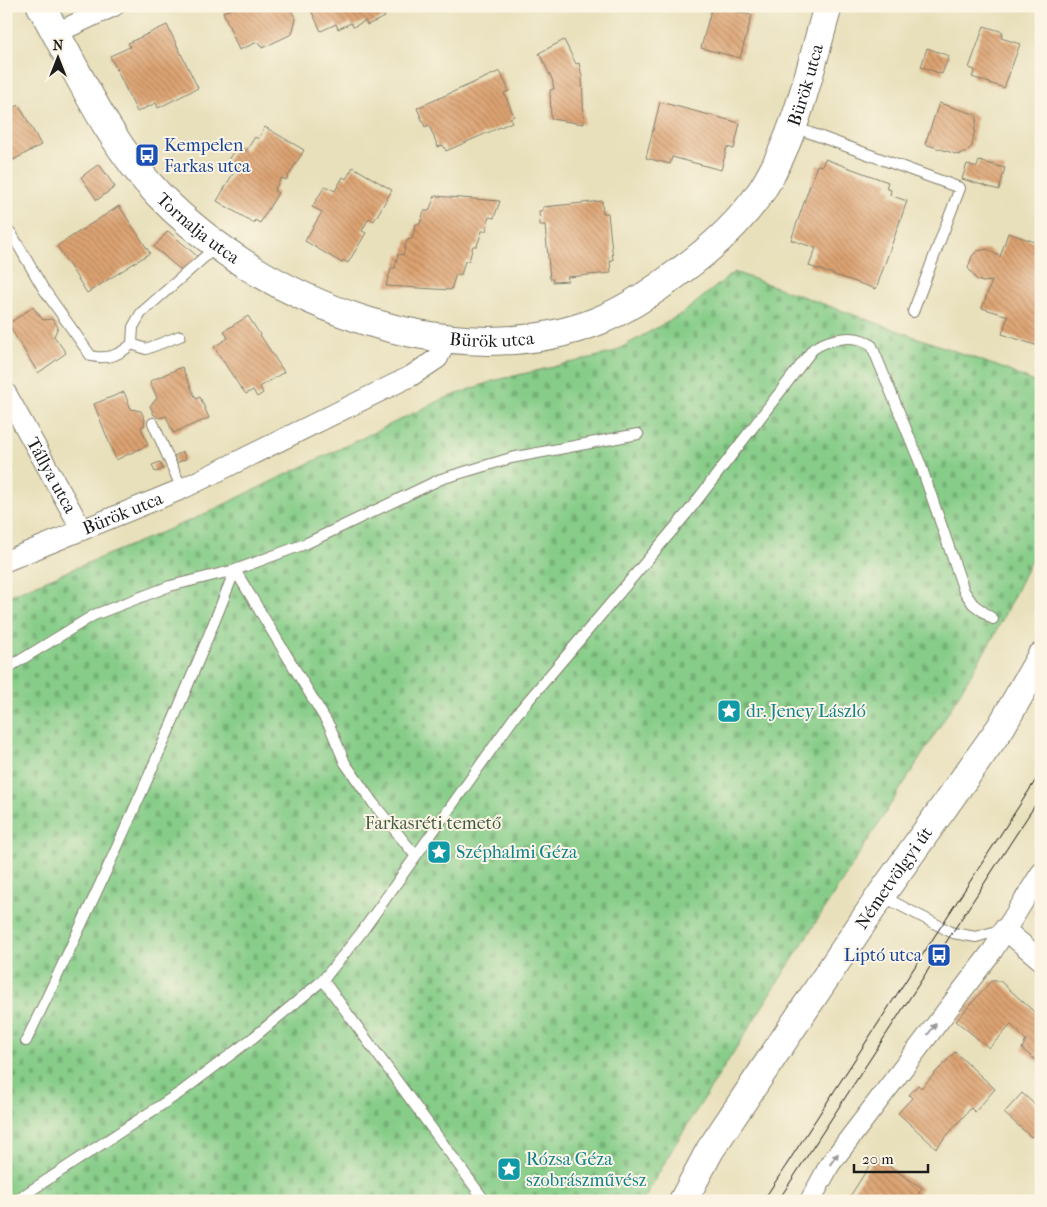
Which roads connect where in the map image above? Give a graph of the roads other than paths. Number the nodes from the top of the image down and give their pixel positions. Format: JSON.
{"nodes":[{"id":1,"x":41,"y":6,"type":"edge"},
{"id":2,"x":114,"y":6,"type":"edge"},
{"id":3,"x":828,"y":6,"type":"edge"},
{"id":4,"x":56,"y":33,"type":"junction"},
{"id":5,"x":793,"y":127,"type":"junction"},
{"id":6,"x":12,"y":233,"type":"dead end"},
{"id":7,"x":218,"y":245,"type":"junction"},
{"id":8,"x":913,"y":312,"type":"dead end"},
{"id":9,"x":180,"y":336,"type":"dead end"},
{"id":10,"x":447,"y":338,"type":"junction"},
{"id":11,"x":132,"y":344,"type":"junction"},
{"id":12,"x":6,"y":394,"type":"edge"},
{"id":13,"x":153,"y":422,"type":"dead end"},
{"id":14,"x":638,"y":434,"type":"dead end"},
{"id":15,"x":182,"y":489,"type":"junction"},
{"id":16,"x":82,"y":530,"type":"junction"},
{"id":17,"x":6,"y":561,"type":"edge"},
{"id":18,"x":236,"y":570,"type":"junction"},
{"id":19,"x":993,"y":619,"type":"dead end"},
{"id":20,"x":1041,"y":657,"type":"edge"},
{"id":21,"x":6,"y":669,"type":"edge"},
{"id":22,"x":415,"y":855,"type":"junction"},
{"id":23,"x":1041,"y":873,"type":"edge"},
{"id":24,"x":881,"y":895,"type":"junction"},
{"id":25,"x":1004,"y":929,"type":"junction"},
{"id":26,"x":1041,"y":960,"type":"edge"},
{"id":27,"x":323,"y":980,"type":"junction"},
{"id":28,"x":26,"y":1041,"type":"dead end"},
{"id":29,"x":15,"y":1201,"type":"edge"},
{"id":30,"x":485,"y":1201,"type":"edge"},
{"id":31,"x":683,"y":1201,"type":"edge"},
{"id":32,"x":810,"y":1201,"type":"edge"}],
"edges":[{"from":1,"to":4,"type":"street","name":"Tornalja utca"},
{"from":2,"to":4,"type":"street"},
{"from":3,"to":5,"type":"street","name":"Bürök utca"},
{"from":4,"to":7,"type":"street","name":"Tornalja utca"},
{"from":5,"to":8,"type":"lane"},
{"from":5,"to":10,"type":"street","name":"Bürök utca"},
{"from":6,"to":11,"type":"lane"},
{"from":7,"to":10,"type":"street","name":"Tornalja utca"},
{"from":7,"to":11,"type":"lane"},
{"from":9,"to":11,"type":"lane"},
{"from":10,"to":15,"type":"street","name":"Bürök utca"},
{"from":12,"to":16,"type":"street","name":"Tállya utca"},
{"from":13,"to":15,"type":"lane"},
{"from":14,"to":18,"type":"lane"},
{"from":15,"to":16,"type":"street","name":"Bürök utca"},
{"from":16,"to":17,"type":"street","name":"Bürök utca"},
{"from":18,"to":21,"type":"lane"},
{"from":18,"to":22,"type":"lane"},
{"from":18,"to":28,"type":"lane"},
{"from":19,"to":22,"type":"lane"},
{"from":20,"to":24,"type":"street","name":"Németvölgyi út"},
{"from":22,"to":27,"type":"lane"},
{"from":23,"to":25,"type":"street"},
{"from":24,"to":25,"type":"lane"},
{"from":24,"to":31,"type":"street","name":"Németvölgyi út"},
{"from":25,"to":26,"type":"street"},
{"from":32,"to":25,"type":"street","one_way":true},
{"from":27,"to":29,"type":"lane"},
{"from":27,"to":30,"type":"lane"}]}
